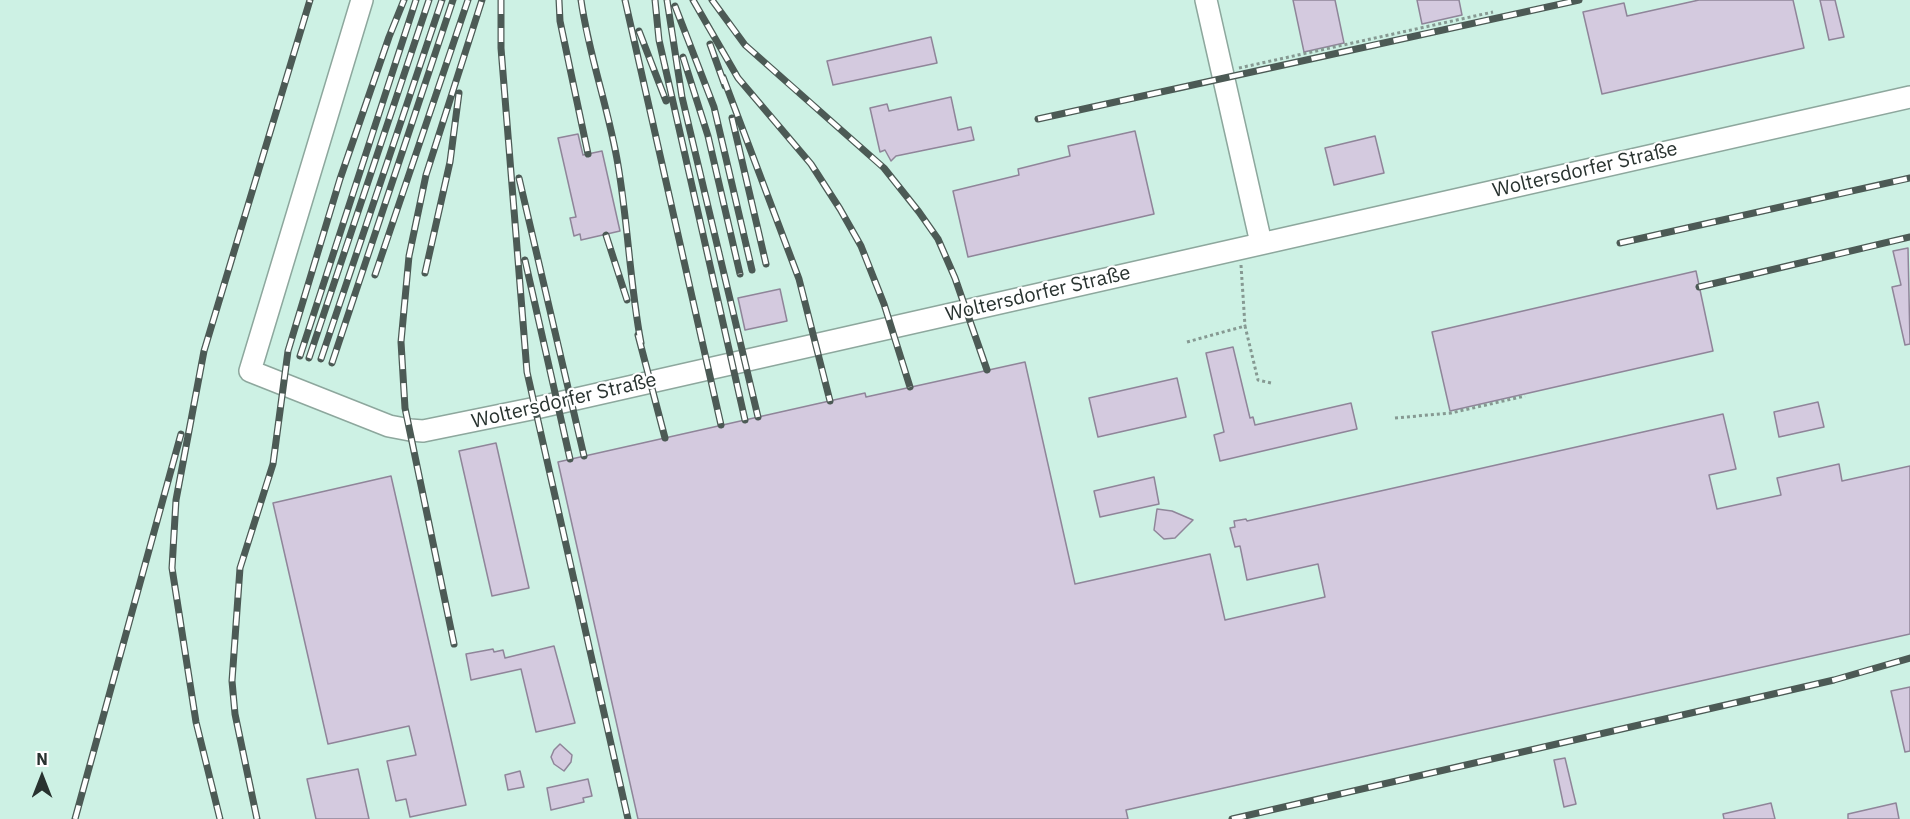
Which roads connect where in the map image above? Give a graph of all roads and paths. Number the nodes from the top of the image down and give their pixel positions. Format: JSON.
{"nodes":[{"id":1,"x":362,"y":0,"type":"edge"},
{"id":2,"x":1206,"y":0,"type":"edge"},
{"id":3,"x":1493,"y":12,"type":"dead end"},
{"id":4,"x":1223,"y":72,"type":"junction"},
{"id":5,"x":1910,"y":97,"type":"edge"},
{"id":6,"x":1261,"y":243,"type":"junction"},
{"id":7,"x":1239,"y":248,"type":"junction"},
{"id":8,"x":1245,"y":326,"type":"junction"},
{"id":9,"x":1187,"y":342,"type":"dead end"},
{"id":10,"x":1271,"y":383,"type":"dead end"},
{"id":11,"x":1525,"y":396,"type":"dead end"},
{"id":12,"x":1395,"y":418,"type":"dead end"}],
"edges":[{"from":1,"to":7,"type":"lane","name":"Woltersdorfer Straße"},
{"from":2,"to":4,"type":"lane"},
{"from":3,"to":4,"type":"path"},
{"from":4,"to":6,"type":"lane"},
{"from":5,"to":6,"type":"lane","name":"Woltersdorfer Straße"},
{"from":6,"to":7,"type":"lane","name":"Woltersdorfer Straße"},
{"from":7,"to":8,"type":"path"},
{"from":8,"to":9,"type":"path"},
{"from":8,"to":10,"type":"path"},
{"from":11,"to":12,"type":"path"}]}
